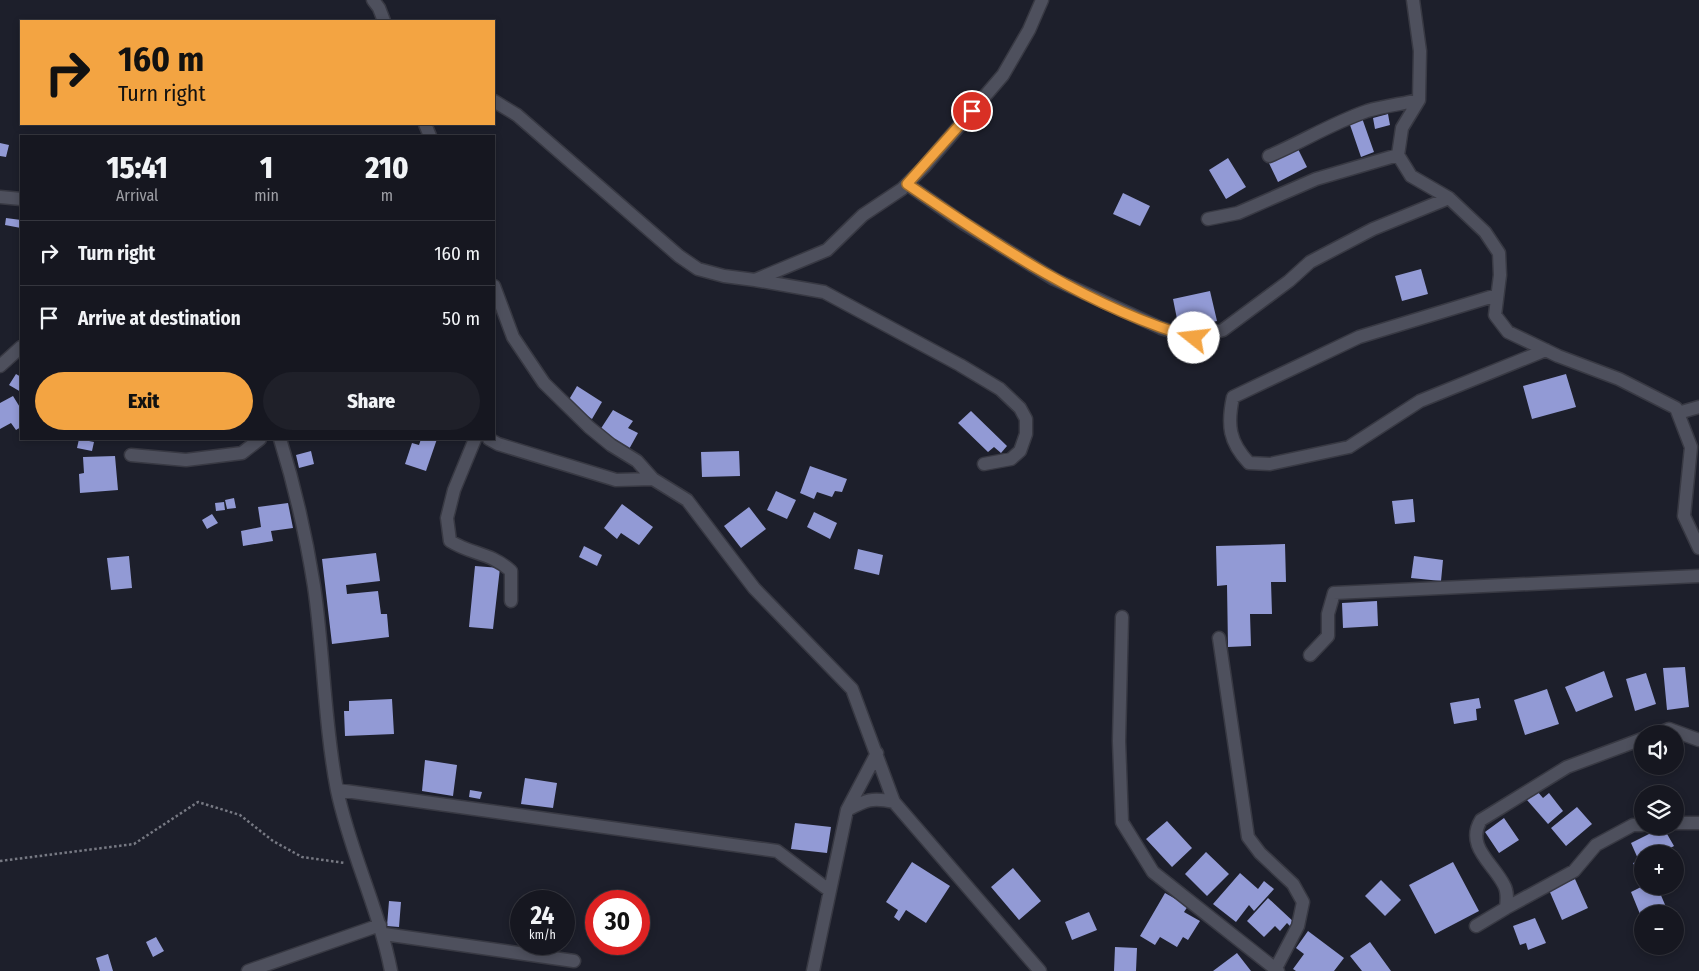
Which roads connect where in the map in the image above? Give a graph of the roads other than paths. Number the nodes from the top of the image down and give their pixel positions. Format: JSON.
{"nodes":[{"id":1,"x":1042,"y":0,"type":"edge"},
{"id":2,"x":1413,"y":0,"type":"edge"},
{"id":3,"x":377,"y":2,"type":"edge"},
{"id":4,"x":384,"y":20,"type":"edge"},
{"id":5,"x":1419,"y":100,"type":"junction"},
{"id":6,"x":495,"y":102,"type":"edge"},
{"id":7,"x":1398,"y":155,"type":"junction"},
{"id":8,"x":1269,"y":156,"type":"dead end"},
{"id":9,"x":907,"y":184,"type":"junction"},
{"id":10,"x":0,"y":198,"type":"edge"},
{"id":11,"x":1449,"y":198,"type":"junction"},
{"id":12,"x":20,"y":199,"type":"edge"},
{"id":13,"x":1208,"y":219,"type":"dead end"},
{"id":14,"x":755,"y":280,"type":"junction"},
{"id":15,"x":495,"y":289,"type":"edge"},
{"id":16,"x":1497,"y":295,"type":"junction"},
{"id":17,"x":20,"y":348,"type":"edge"},
{"id":18,"x":1546,"y":350,"type":"junction"},
{"id":19,"x":0,"y":366,"type":"edge"},
{"id":20,"x":1699,"y":407,"type":"edge"},
{"id":21,"x":1678,"y":413,"type":"junction"},
{"id":22,"x":259,"y":440,"type":"edge"},
{"id":23,"x":280,"y":440,"type":"edge"},
{"id":24,"x":476,"y":440,"type":"edge"},
{"id":25,"x":492,"y":440,"type":"edge"},
{"id":26,"x":131,"y":455,"type":"dead end"},
{"id":27,"x":984,"y":464,"type":"dead end"},
{"id":28,"x":653,"y":479,"type":"junction"},
{"id":29,"x":1699,"y":548,"type":"edge"},
{"id":30,"x":1699,"y":576,"type":"edge"},
{"id":31,"x":511,"y":600,"type":"dead end"},
{"id":32,"x":1122,"y":617,"type":"dead end"},
{"id":33,"x":1219,"y":638,"type":"dead end"},
{"id":34,"x":1310,"y":655,"type":"dead end"},
{"id":35,"x":1684,"y":734,"type":"edge"},
{"id":36,"x":1699,"y":740,"type":"edge"},
{"id":37,"x":1634,"y":742,"type":"edge"},
{"id":38,"x":877,"y":753,"type":"junction"},
{"id":39,"x":338,"y":790,"type":"junction"},
{"id":40,"x":894,"y":802,"type":"junction"},
{"id":41,"x":847,"y":810,"type":"junction"},
{"id":42,"x":1684,"y":823,"type":"edge"},
{"id":43,"x":1699,"y":823,"type":"edge"},
{"id":44,"x":1634,"y":826,"type":"edge"},
{"id":45,"x":830,"y":891,"type":"junction"},
{"id":46,"x":1506,"y":908,"type":"junction"},
{"id":47,"x":1476,"y":926,"type":"dead end"},
{"id":48,"x":382,"y":930,"type":"junction"},
{"id":49,"x":574,"y":961,"type":"dead end"},
{"id":50,"x":1277,"y":970,"type":"edge"},
{"id":51,"x":248,"y":971,"type":"edge"},
{"id":52,"x":391,"y":971,"type":"edge"},
{"id":53,"x":813,"y":971,"type":"edge"},
{"id":54,"x":1040,"y":971,"type":"edge"}],
"edges":[{"from":1,"to":9,"type":"street"},
{"from":2,"to":5,"type":"street"},
{"from":3,"to":4,"type":"street"},
{"from":5,"to":7,"type":"street"},
{"from":5,"to":8,"type":"street"},
{"from":6,"to":14,"type":"street"},
{"from":7,"to":11,"type":"street"},
{"from":7,"to":13,"type":"street"},
{"from":9,"to":11,"type":"street"},
{"from":9,"to":14,"type":"street"},
{"from":10,"to":12,"type":"street"},
{"from":11,"to":16,"type":"street"},
{"from":14,"to":27,"type":"street"},
{"from":15,"to":28,"type":"street"},
{"from":16,"to":18,"type":"street"},
{"from":16,"to":18,"type":"street"},
{"from":17,"to":19,"type":"street"},
{"from":18,"to":21,"type":"street"},
{"from":20,"to":21,"type":"street"},
{"from":21,"to":29,"type":"street"},
{"from":22,"to":26,"type":"street"},
{"from":23,"to":39,"type":"street"},
{"from":24,"to":31,"type":"street"},
{"from":25,"to":28,"type":"street"},
{"from":28,"to":38,"type":"street"},
{"from":30,"to":34,"type":"street"},
{"from":32,"to":50,"type":"street"},
{"from":33,"to":50,"type":"street"},
{"from":35,"to":36,"type":"street"},
{"from":37,"to":46,"type":"street"},
{"from":38,"to":40,"type":"street"},
{"from":38,"to":41,"type":"street"},
{"from":39,"to":45,"type":"street"},
{"from":39,"to":48,"type":"street"},
{"from":40,"to":41,"type":"street"},
{"from":40,"to":54,"type":"street"},
{"from":41,"to":45,"type":"street"},
{"from":42,"to":43,"type":"street"},
{"from":44,"to":46,"type":"street"},
{"from":45,"to":53,"type":"street"},
{"from":46,"to":47,"type":"street"},
{"from":48,"to":49,"type":"street"},
{"from":48,"to":51,"type":"street"},
{"from":48,"to":52,"type":"street"}]}
